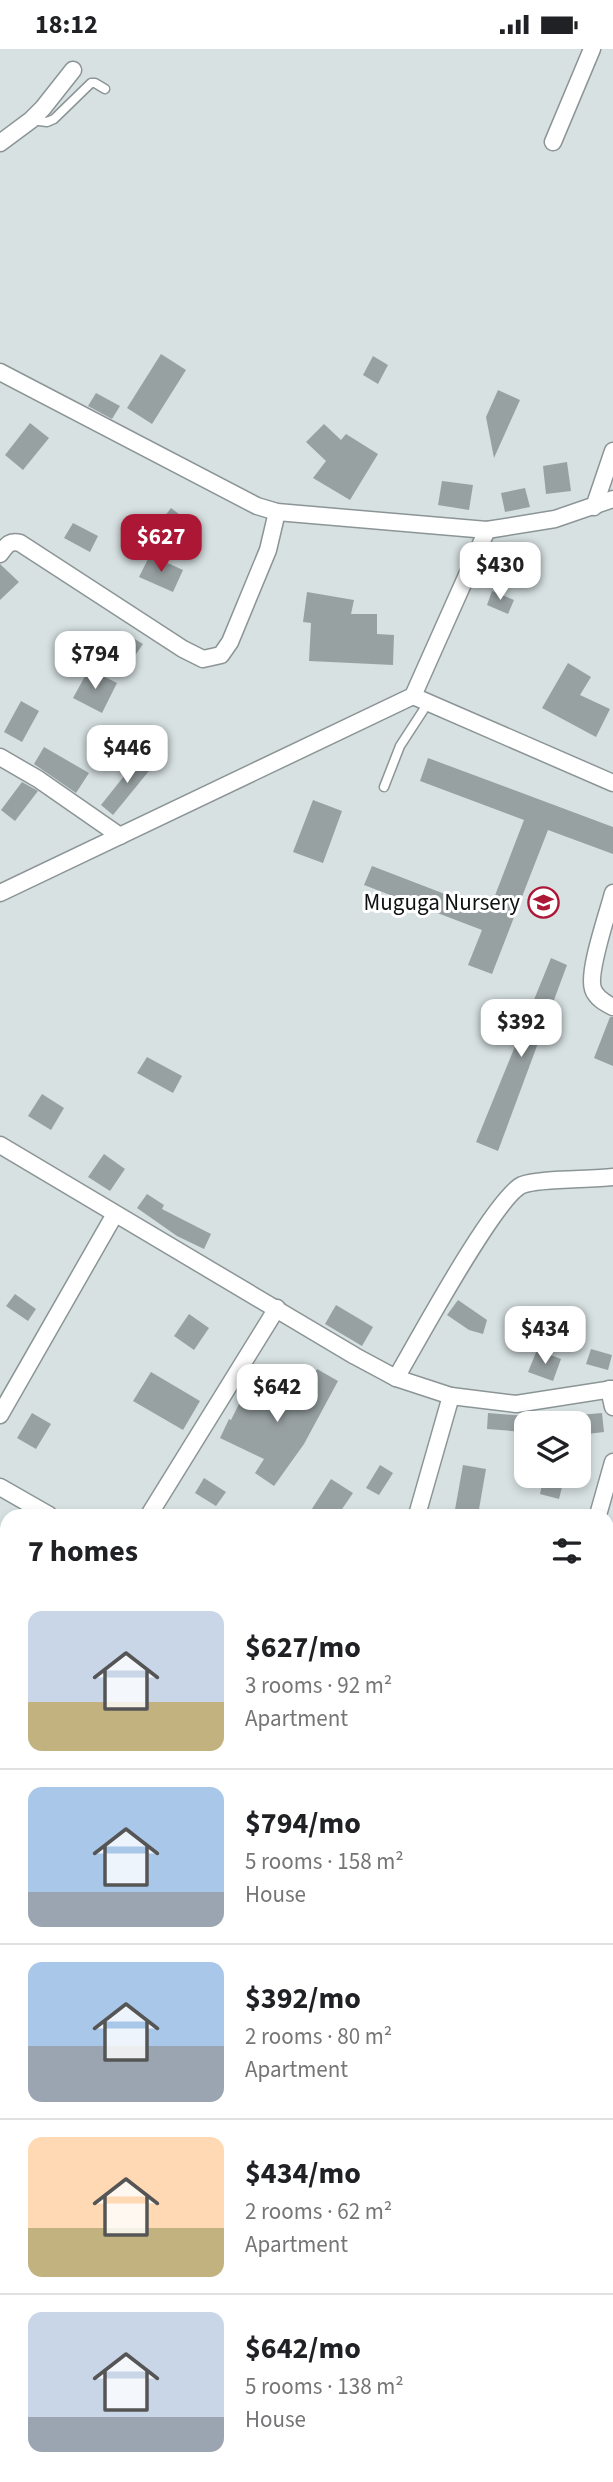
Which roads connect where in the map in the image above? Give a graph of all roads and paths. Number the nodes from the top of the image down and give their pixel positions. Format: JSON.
{"nodes":[{"id":1,"x":592,"y":49,"type":"edge"},
{"id":2,"x":73,"y":70,"type":"dead end"},
{"id":3,"x":105,"y":89,"type":"dead end"},
{"id":4,"x":32,"y":120,"type":"junction"},
{"id":5,"x":553,"y":142,"type":"dead end"},
{"id":6,"x":0,"y":143,"type":"edge"},
{"id":7,"x":0,"y":373,"type":"edge"},
{"id":8,"x":613,"y":451,"type":"edge"},
{"id":9,"x":613,"y":499,"type":"edge"},
{"id":10,"x":594,"y":507,"type":"junction"},
{"id":11,"x":277,"y":512,"type":"junction"},
{"id":12,"x":486,"y":530,"type":"junction"},
{"id":13,"x":0,"y":554,"type":"edge"},
{"id":14,"x":412,"y":696,"type":"junction"},
{"id":15,"x":428,"y":703,"type":"junction"},
{"id":16,"x":0,"y":757,"type":"edge"},
{"id":17,"x":613,"y":783,"type":"edge"},
{"id":18,"x":384,"y":787,"type":"dead end"},
{"id":19,"x":120,"y":836,"type":"junction"},
{"id":20,"x":0,"y":893,"type":"edge"},
{"id":21,"x":613,"y":893,"type":"edge"},
{"id":22,"x":613,"y":1007,"type":"edge"},
{"id":23,"x":0,"y":1145,"type":"edge"},
{"id":24,"x":613,"y":1177,"type":"edge"},
{"id":25,"x":115,"y":1214,"type":"junction"},
{"id":26,"x":277,"y":1308,"type":"junction"},
{"id":27,"x":397,"y":1378,"type":"junction"},
{"id":28,"x":611,"y":1389,"type":"edge"},
{"id":29,"x":451,"y":1396,"type":"junction"},
{"id":30,"x":613,"y":1407,"type":"edge"},
{"id":31,"x":0,"y":1415,"type":"edge"},
{"id":32,"x":613,"y":1462,"type":"edge"},
{"id":33,"x":0,"y":1487,"type":"edge"},
{"id":34,"x":32,"y":1509,"type":"edge"},
{"id":35,"x":153,"y":1509,"type":"edge"},
{"id":36,"x":419,"y":1509,"type":"edge"},
{"id":37,"x":600,"y":1509,"type":"edge"}],
"edges":[{"from":1,"to":5,"type":"street"},
{"from":2,"to":4,"type":"street"},
{"from":3,"to":4,"type":"lane"},
{"from":4,"to":6,"type":"street"},
{"from":7,"to":11,"type":"street"},
{"from":8,"to":10,"type":"street"},
{"from":9,"to":10,"type":"street"},
{"from":10,"to":12,"type":"street"},
{"from":11,"to":12,"type":"street"},
{"from":11,"to":13,"type":"street"},
{"from":12,"to":14,"type":"street"},
{"from":14,"to":15,"type":"street"},
{"from":14,"to":19,"type":"street"},
{"from":15,"to":17,"type":"street"},
{"from":15,"to":18,"type":"lane"},
{"from":16,"to":19,"type":"street"},
{"from":19,"to":20,"type":"street"},
{"from":21,"to":22,"type":"street"},
{"from":23,"to":25,"type":"street"},
{"from":24,"to":27,"type":"street"},
{"from":25,"to":26,"type":"street"},
{"from":25,"to":31,"type":"street"},
{"from":26,"to":27,"type":"street"},
{"from":26,"to":35,"type":"street"},
{"from":27,"to":29,"type":"street"},
{"from":28,"to":29,"type":"street"},
{"from":28,"to":30,"type":"street"},
{"from":29,"to":36,"type":"street"},
{"from":32,"to":37,"type":"street"},
{"from":33,"to":34,"type":"street"}]}
